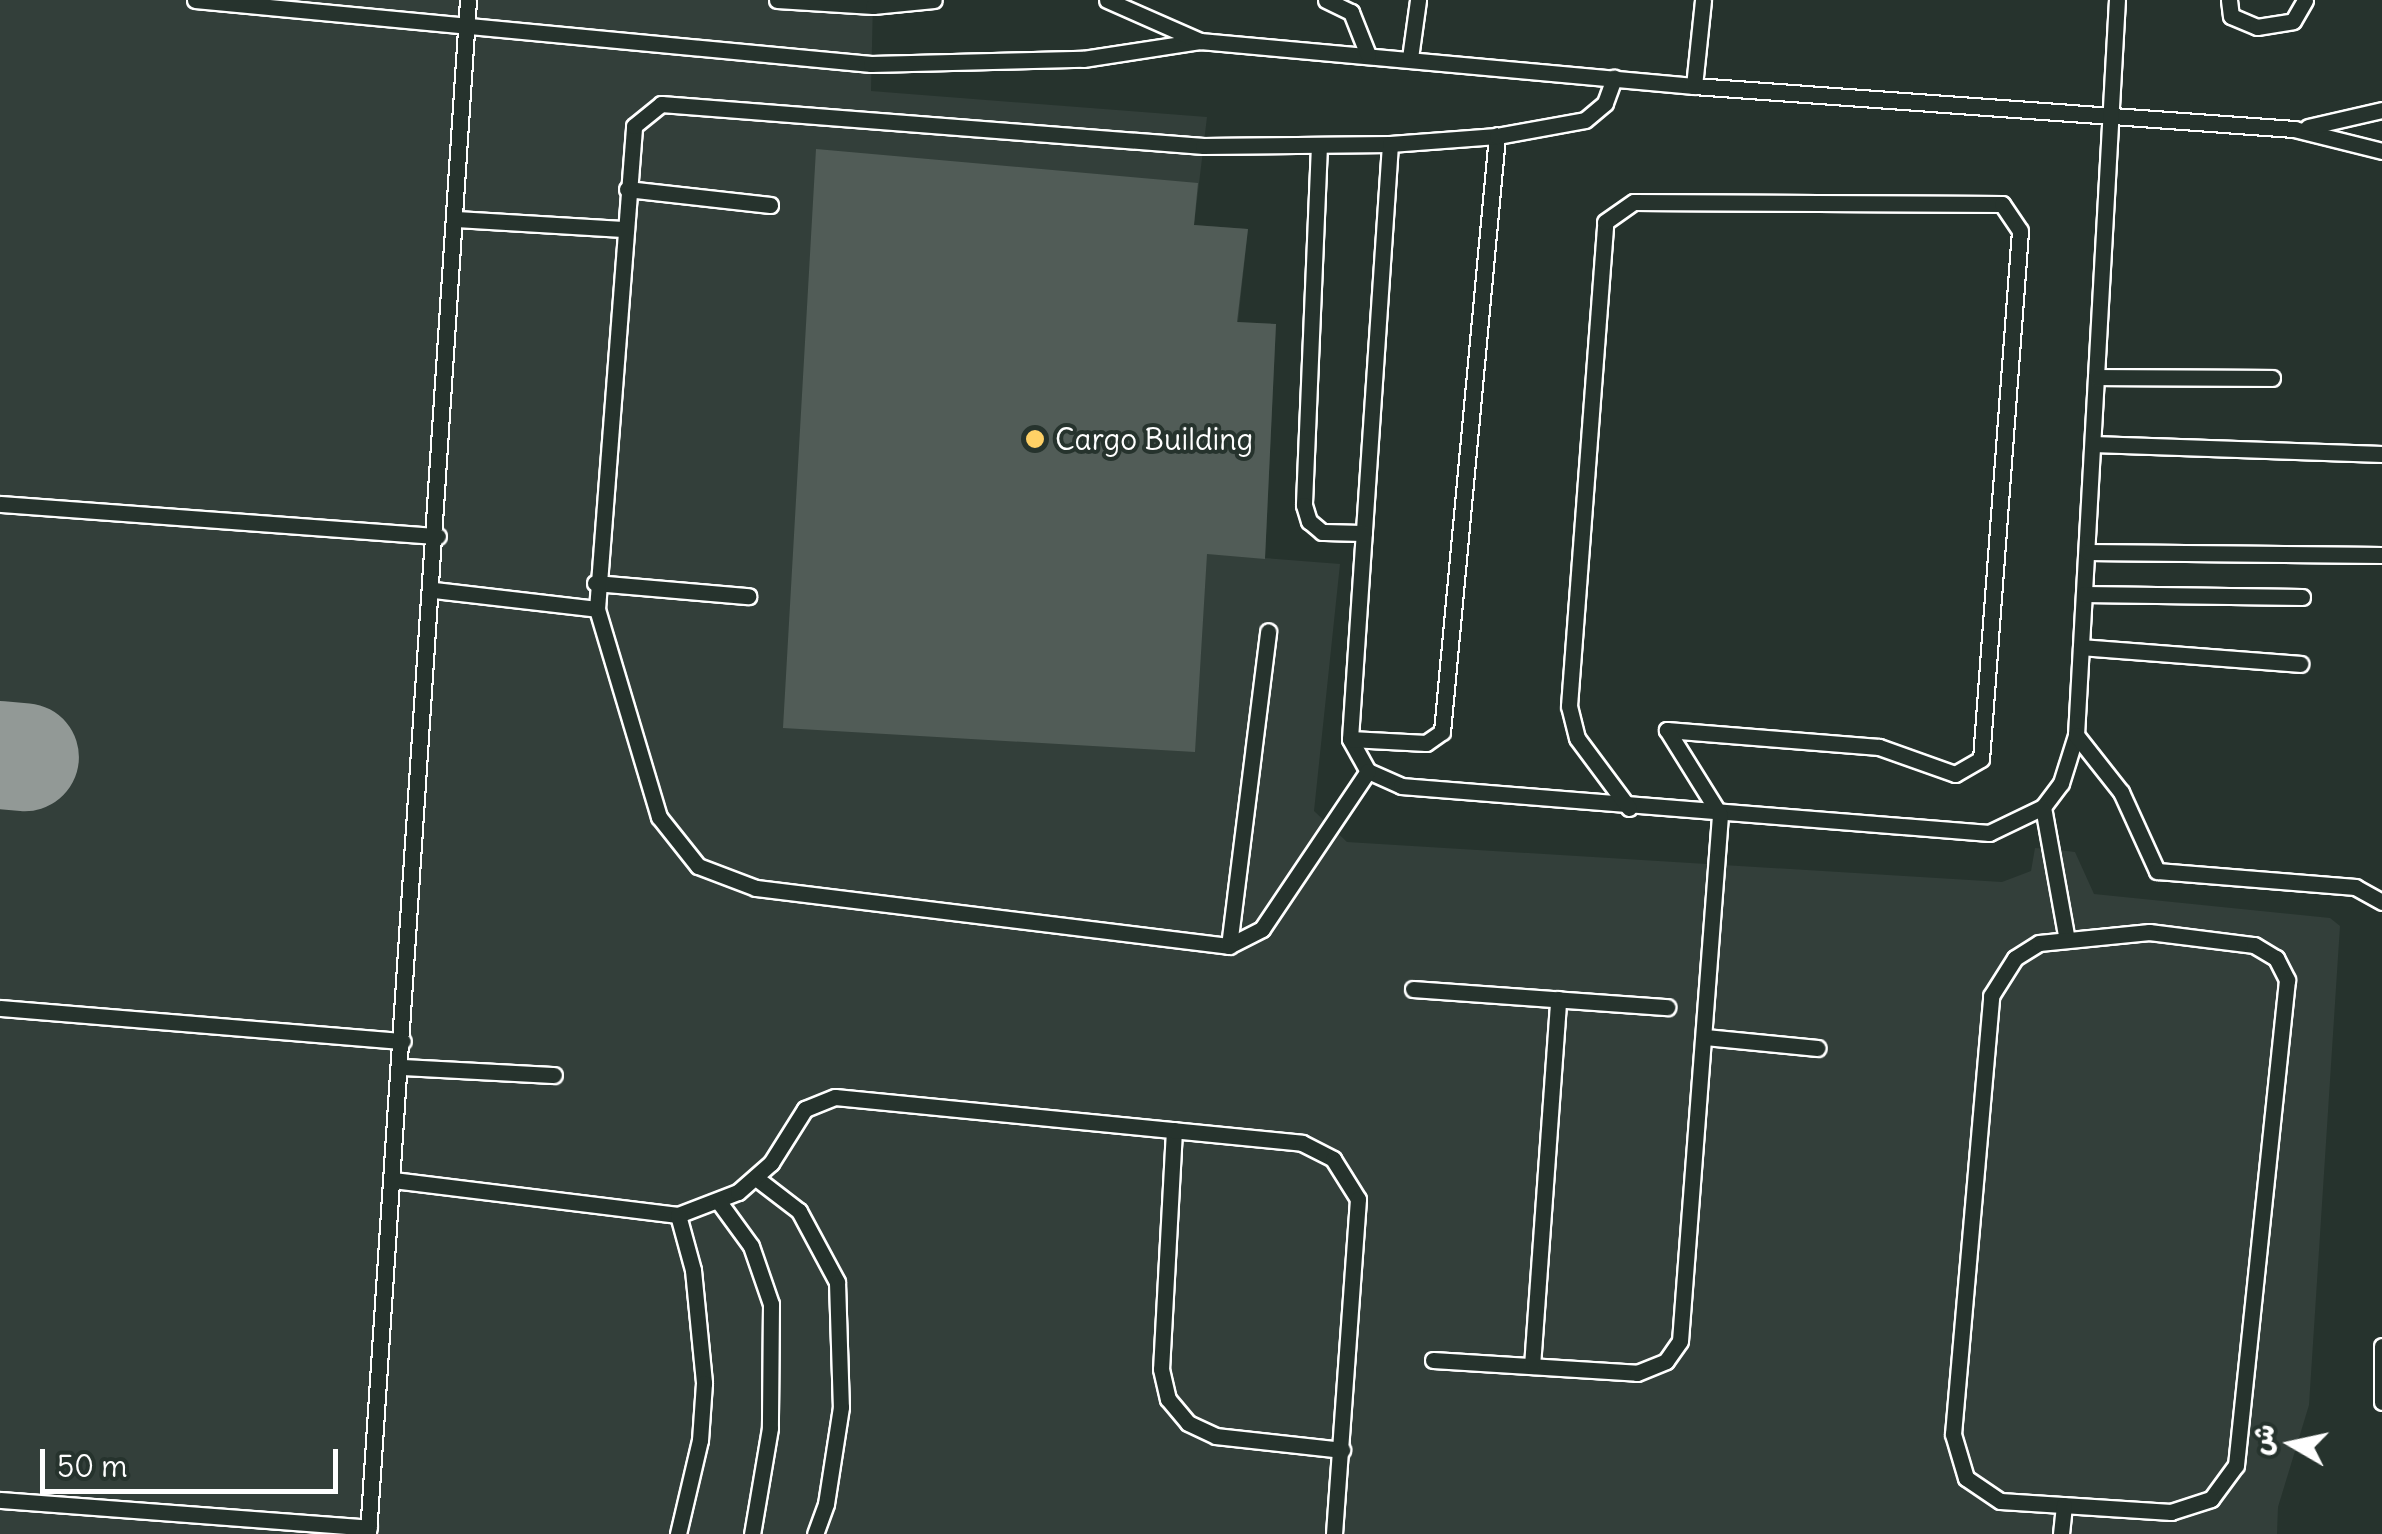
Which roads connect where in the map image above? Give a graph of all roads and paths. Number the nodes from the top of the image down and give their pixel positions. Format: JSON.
{"nodes":[{"id":1,"x":195,"y":0,"type":"edge"},
{"id":2,"x":468,"y":0,"type":"edge"},
{"id":3,"x":778,"y":0,"type":"edge"},
{"id":4,"x":934,"y":0,"type":"edge"},
{"id":5,"x":1107,"y":0,"type":"edge"},
{"id":6,"x":1326,"y":0,"type":"edge"},
{"id":7,"x":1418,"y":0,"type":"edge"},
{"id":8,"x":1702,"y":0,"type":"edge"},
{"id":9,"x":2117,"y":0,"type":"edge"},
{"id":10,"x":2229,"y":0,"type":"edge"},
{"id":11,"x":2305,"y":0,"type":"edge"},
{"id":12,"x":467,"y":22,"type":"junction"},
{"id":13,"x":1200,"y":40,"type":"junction"},
{"id":14,"x":1368,"y":55,"type":"junction"},
{"id":15,"x":1410,"y":58,"type":"junction"},
{"id":16,"x":1614,"y":78,"type":"junction"},
{"id":17,"x":1694,"y":86,"type":"junction"},
{"id":18,"x":2382,"y":110,"type":"edge"},
{"id":19,"x":2110,"y":116,"type":"junction"},
{"id":20,"x":2294,"y":129,"type":"junction"},
{"id":21,"x":1497,"y":136,"type":"junction"},
{"id":22,"x":1319,"y":144,"type":"junction"},
{"id":23,"x":1390,"y":144,"type":"junction"},
{"id":24,"x":2382,"y":152,"type":"edge"},
{"id":25,"x":627,"y":189,"type":"junction"},
{"id":26,"x":770,"y":205,"type":"dead end"},
{"id":27,"x":456,"y":219,"type":"junction"},
{"id":28,"x":623,"y":229,"type":"junction"},
{"id":29,"x":2096,"y":377,"type":"junction"},
{"id":30,"x":2272,"y":378,"type":"dead end"},
{"id":31,"x":2093,"y":444,"type":"junction"},
{"id":32,"x":2382,"y":454,"type":"edge"},
{"id":33,"x":0,"y":504,"type":"edge"},
{"id":34,"x":1364,"y":532,"type":"junction"},
{"id":35,"x":438,"y":536,"type":"junction"},
{"id":36,"x":2087,"y":552,"type":"junction"},
{"id":37,"x":2382,"y":555,"type":"edge"},
{"id":38,"x":595,"y":582,"type":"junction"},
{"id":39,"x":434,"y":590,"type":"junction"},
{"id":40,"x":2084,"y":594,"type":"junction"},
{"id":41,"x":748,"y":596,"type":"dead end"},
{"id":42,"x":2302,"y":597,"type":"dead end"},
{"id":43,"x":597,"y":609,"type":"junction"},
{"id":44,"x":1268,"y":632,"type":"dead end"},
{"id":45,"x":2081,"y":647,"type":"junction"},
{"id":46,"x":2300,"y":664,"type":"dead end"},
{"id":47,"x":2076,"y":735,"type":"junction"},
{"id":48,"x":1350,"y":739,"type":"junction"},
{"id":49,"x":1368,"y":771,"type":"junction"},
{"id":50,"x":2042,"y":807,"type":"junction"},
{"id":51,"x":1629,"y":808,"type":"junction"},
{"id":52,"x":1720,"y":816,"type":"junction"},
{"id":53,"x":2382,"y":902,"type":"edge"},
{"id":54,"x":2066,"y":935,"type":"junction"},
{"id":55,"x":1228,"y":946,"type":"junction"},
{"id":56,"x":1413,"y":989,"type":"dead end"},
{"id":57,"x":1558,"y":999,"type":"junction"},
{"id":58,"x":1668,"y":1007,"type":"dead end"},
{"id":59,"x":0,"y":1008,"type":"edge"},
{"id":60,"x":1705,"y":1037,"type":"junction"},
{"id":61,"x":403,"y":1041,"type":"junction"},
{"id":62,"x":1817,"y":1048,"type":"dead end"},
{"id":63,"x":402,"y":1066,"type":"junction"},
{"id":64,"x":554,"y":1076,"type":"dead end"},
{"id":65,"x":1174,"y":1130,"type":"junction"},
{"id":66,"x":756,"y":1178,"type":"junction"},
{"id":67,"x":393,"y":1180,"type":"junction"},
{"id":68,"x":720,"y":1202,"type":"junction"},
{"id":69,"x":678,"y":1214,"type":"junction"},
{"id":70,"x":2382,"y":1346,"type":"edge"},
{"id":71,"x":1432,"y":1360,"type":"dead end"},
{"id":72,"x":1532,"y":1366,"type":"junction"},
{"id":73,"x":2382,"y":1402,"type":"edge"},
{"id":74,"x":1342,"y":1450,"type":"junction"},
{"id":75,"x":0,"y":1500,"type":"edge"},
{"id":76,"x":2064,"y":1505,"type":"junction"},
{"id":77,"x":369,"y":1531,"type":"edge"},
{"id":78,"x":678,"y":1534,"type":"edge"},
{"id":79,"x":752,"y":1534,"type":"edge"},
{"id":80,"x":815,"y":1534,"type":"edge"},
{"id":81,"x":1334,"y":1534,"type":"edge"},
{"id":82,"x":2062,"y":1534,"type":"edge"}],
"edges":[{"from":1,"to":12,"type":"lane"},
{"from":2,"to":12,"type":"lane"},
{"from":3,"to":4,"type":"lane"},
{"from":5,"to":13,"type":"lane"},
{"from":6,"to":14,"type":"lane"},
{"from":7,"to":15,"type":"lane"},
{"from":8,"to":17,"type":"lane"},
{"from":9,"to":19,"type":"lane"},
{"from":10,"to":11,"type":"lane"},
{"from":12,"to":13,"type":"lane"},
{"from":12,"to":27,"type":"lane"},
{"from":13,"to":14,"type":"lane"},
{"from":14,"to":15,"type":"lane"},
{"from":15,"to":16,"type":"lane"},
{"from":16,"to":17,"type":"lane"},
{"from":16,"to":21,"type":"lane"},
{"from":17,"to":19,"type":"lane"},
{"from":18,"to":20,"type":"lane"},
{"from":19,"to":20,"type":"lane"},
{"from":19,"to":29,"type":"lane"},
{"from":20,"to":24,"type":"lane"},
{"from":21,"to":23,"type":"lane"},
{"from":21,"to":48,"type":"lane"},
{"from":22,"to":23,"type":"lane"},
{"from":22,"to":25,"type":"lane"},
{"from":22,"to":34,"type":"lane"},
{"from":23,"to":34,"type":"lane"},
{"from":25,"to":26,"type":"lane"},
{"from":25,"to":28,"type":"lane"},
{"from":27,"to":28,"type":"lane"},
{"from":27,"to":35,"type":"lane"},
{"from":28,"to":38,"type":"lane"},
{"from":29,"to":30,"type":"lane"},
{"from":29,"to":31,"type":"lane"},
{"from":31,"to":32,"type":"lane"},
{"from":31,"to":36,"type":"lane"},
{"from":33,"to":35,"type":"lane"},
{"from":34,"to":48,"type":"lane"},
{"from":35,"to":39,"type":"lane"},
{"from":36,"to":37,"type":"lane"},
{"from":36,"to":40,"type":"lane"},
{"from":38,"to":41,"type":"lane"},
{"from":38,"to":43,"type":"lane"},
{"from":39,"to":43,"type":"lane"},
{"from":39,"to":61,"type":"lane"},
{"from":40,"to":42,"type":"lane"},
{"from":40,"to":45,"type":"lane"},
{"from":43,"to":55,"type":"lane"},
{"from":44,"to":55,"type":"lane"},
{"from":45,"to":46,"type":"lane"},
{"from":45,"to":47,"type":"lane"},
{"from":47,"to":50,"type":"lane"},
{"from":47,"to":53,"type":"lane"},
{"from":48,"to":49,"type":"lane"},
{"from":49,"to":51,"type":"lane"},
{"from":49,"to":55,"type":"lane"},
{"from":50,"to":52,"type":"lane"},
{"from":50,"to":54,"type":"lane"},
{"from":51,"to":52,"type":"lane"},
{"from":51,"to":52,"type":"lane"},
{"from":52,"to":60,"type":"lane"},
{"from":54,"to":76,"type":"lane"},
{"from":54,"to":76,"type":"lane"},
{"from":56,"to":57,"type":"lane"},
{"from":57,"to":58,"type":"lane"},
{"from":57,"to":72,"type":"lane"},
{"from":59,"to":61,"type":"lane"},
{"from":60,"to":62,"type":"lane"},
{"from":60,"to":72,"type":"lane"},
{"from":61,"to":63,"type":"lane"},
{"from":63,"to":64,"type":"lane"},
{"from":63,"to":67,"type":"lane"},
{"from":65,"to":66,"type":"lane"},
{"from":65,"to":74,"type":"lane"},
{"from":65,"to":74,"type":"lane"},
{"from":66,"to":68,"type":"lane"},
{"from":66,"to":80,"type":"lane"},
{"from":67,"to":69,"type":"lane"},
{"from":67,"to":77,"type":"lane"},
{"from":68,"to":69,"type":"lane"},
{"from":68,"to":79,"type":"lane"},
{"from":69,"to":78,"type":"lane"},
{"from":70,"to":73,"type":"lane"},
{"from":71,"to":72,"type":"lane"},
{"from":74,"to":81,"type":"lane"},
{"from":75,"to":77,"type":"lane"},
{"from":76,"to":82,"type":"lane"}]}
